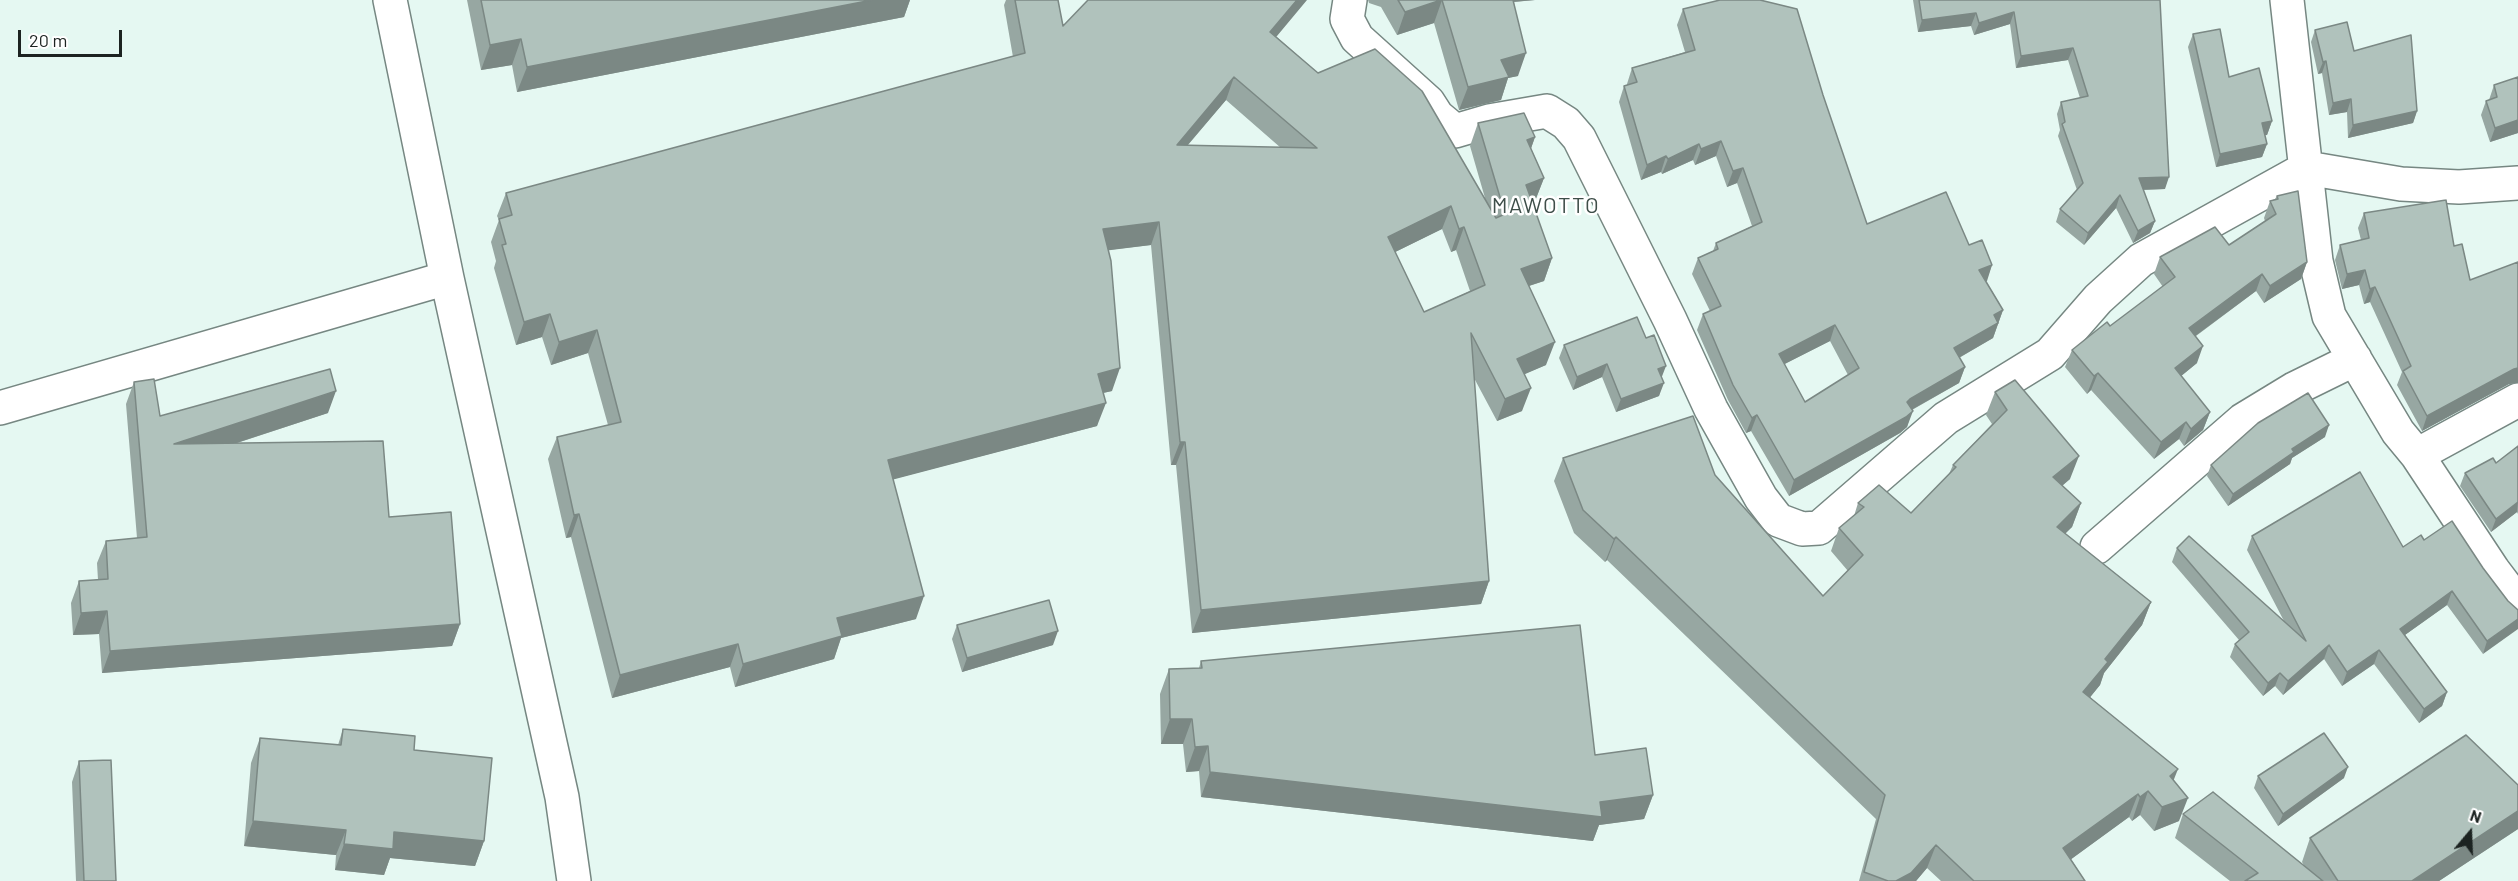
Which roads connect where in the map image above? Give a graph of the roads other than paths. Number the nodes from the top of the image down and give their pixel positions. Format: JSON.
{"nodes":[{"id":1,"x":390,"y":0,"type":"edge"},
{"id":2,"x":1350,"y":0,"type":"edge"},
{"id":3,"x":2287,"y":0,"type":"edge"},
{"id":4,"x":2307,"y":168,"type":"junction"},
{"id":5,"x":2518,"y":183,"type":"edge"},
{"id":6,"x":447,"y":278,"type":"junction"},
{"id":7,"x":2355,"y":359,"type":"junction"},
{"id":8,"x":2518,"y":400,"type":"edge"},
{"id":9,"x":0,"y":408,"type":"edge"},
{"id":10,"x":2417,"y":455,"type":"junction"},
{"id":11,"x":2097,"y":547,"type":"dead end"},
{"id":12,"x":2518,"y":603,"type":"edge"},
{"id":13,"x":574,"y":881,"type":"edge"}],
"edges":[{"from":1,"to":6,"type":"street"},
{"from":2,"to":4,"type":"street"},
{"from":3,"to":4,"type":"street"},
{"from":4,"to":5,"type":"street"},
{"from":4,"to":7,"type":"street"},
{"from":6,"to":9,"type":"street"},
{"from":6,"to":13,"type":"street"},
{"from":7,"to":10,"type":"street"},
{"from":7,"to":11,"type":"street"},
{"from":8,"to":10,"type":"street"},
{"from":10,"to":12,"type":"street"}]}
